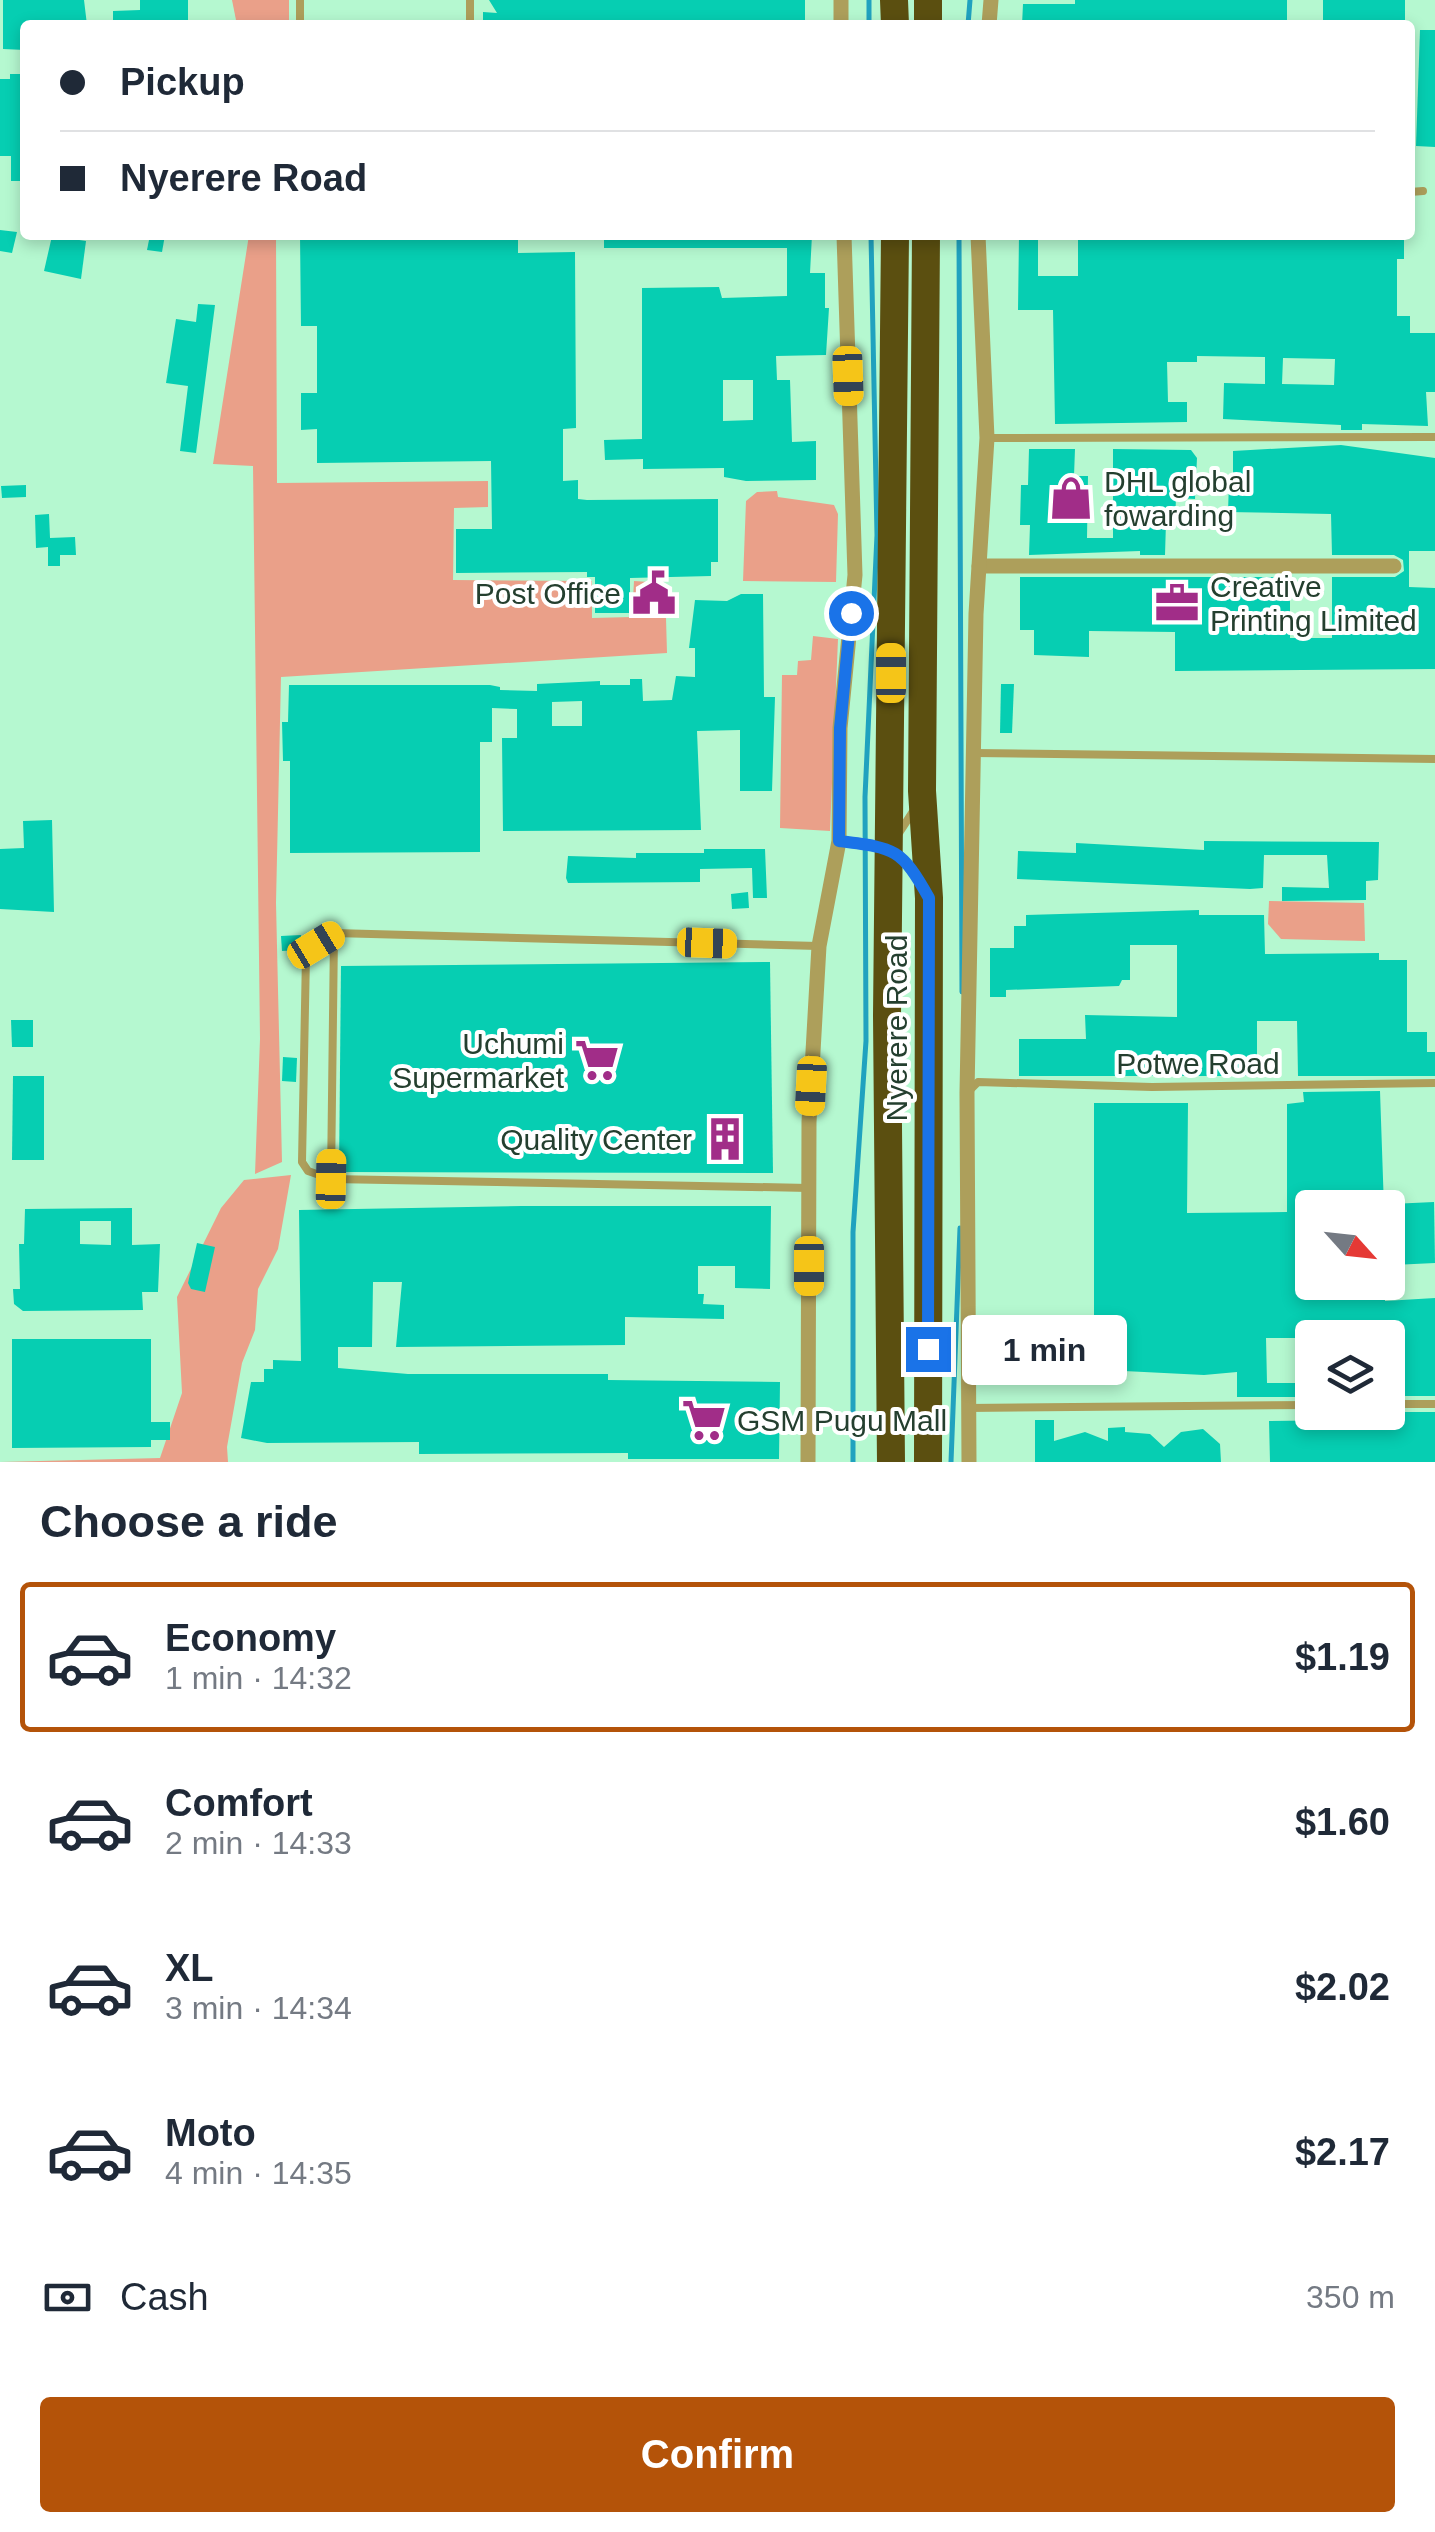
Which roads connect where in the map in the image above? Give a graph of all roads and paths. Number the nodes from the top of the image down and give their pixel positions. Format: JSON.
{"nodes":[{"id":1,"x":1423,"y":191,"type":"dead end"},
{"id":2,"x":1415,"y":192,"type":"edge"},
{"id":3,"x":844,"y":240,"type":"edge"},
{"id":4,"x":895,"y":240,"type":"edge"},
{"id":5,"x":926,"y":240,"type":"edge"},
{"id":6,"x":978,"y":240,"type":"edge"},
{"id":7,"x":1435,"y":437,"type":"edge"},
{"id":8,"x":987,"y":438,"type":"junction"},
{"id":9,"x":980,"y":566,"type":"junction"},
{"id":10,"x":1394,"y":566,"type":"dead end"},
{"id":11,"x":974,"y":753,"type":"junction"},
{"id":12,"x":1435,"y":759,"type":"edge"},
{"id":13,"x":922,"y":790,"type":"junction"},
{"id":14,"x":839,"y":841,"type":"junction"},
{"id":15,"x":887,"y":847,"type":"junction"},
{"id":16,"x":929,"y":898,"type":"junction"},
{"id":17,"x":334,"y":934,"type":"junction"},
{"id":18,"x":819,"y":946,"type":"junction"},
{"id":19,"x":1435,"y":1083,"type":"edge"},
{"id":20,"x":967,"y":1093,"type":"junction"},
{"id":21,"x":331,"y":1179,"type":"junction"},
{"id":22,"x":809,"y":1188,"type":"junction"},
{"id":23,"x":1405,"y":1404,"type":"edge"},
{"id":24,"x":1435,"y":1404,"type":"edge"},
{"id":25,"x":1295,"y":1405,"type":"edge"},
{"id":26,"x":966,"y":1408,"type":"junction"},
{"id":27,"x":808,"y":1462,"type":"edge"},
{"id":28,"x":892,"y":1462,"type":"edge"},
{"id":29,"x":928,"y":1462,"type":"edge"},
{"id":30,"x":969,"y":1462,"type":"edge"}],
"edges":[{"from":1,"to":2,"type":"lane"},
{"from":3,"to":14,"type":"street"},
{"from":4,"to":15,"type":"highway","name":"Nyerere Road"},
{"from":5,"to":13,"type":"highway","name":"Nyerere Road"},
{"from":6,"to":8,"type":"street"},
{"from":7,"to":8,"type":"lane"},
{"from":8,"to":9,"type":"street"},
{"from":9,"to":10,"type":"street"},
{"from":9,"to":11,"type":"street"},
{"from":11,"to":12,"type":"lane"},
{"from":11,"to":20,"type":"street"},
{"from":13,"to":15,"type":"lane"},
{"from":13,"to":16,"type":"highway","name":"Nyerere Road"},
{"from":14,"to":15,"type":"lane"},
{"from":14,"to":18,"type":"street"},
{"from":15,"to":16,"type":"lane"},
{"from":15,"to":28,"type":"highway","name":"Nyerere Road"},
{"from":16,"to":29,"type":"highway","name":"Nyerere Road"},
{"from":17,"to":18,"type":"lane"},
{"from":17,"to":21,"type":"lane"},
{"from":17,"to":21,"type":"lane"},
{"from":18,"to":22,"type":"street"},
{"from":19,"to":20,"type":"lane","name":"Potwe Road"},
{"from":20,"to":26,"type":"street"},
{"from":21,"to":22,"type":"lane"},
{"from":22,"to":27,"type":"street"},
{"from":23,"to":24,"type":"lane"},
{"from":25,"to":26,"type":"lane"},
{"from":26,"to":30,"type":"street"}]}
